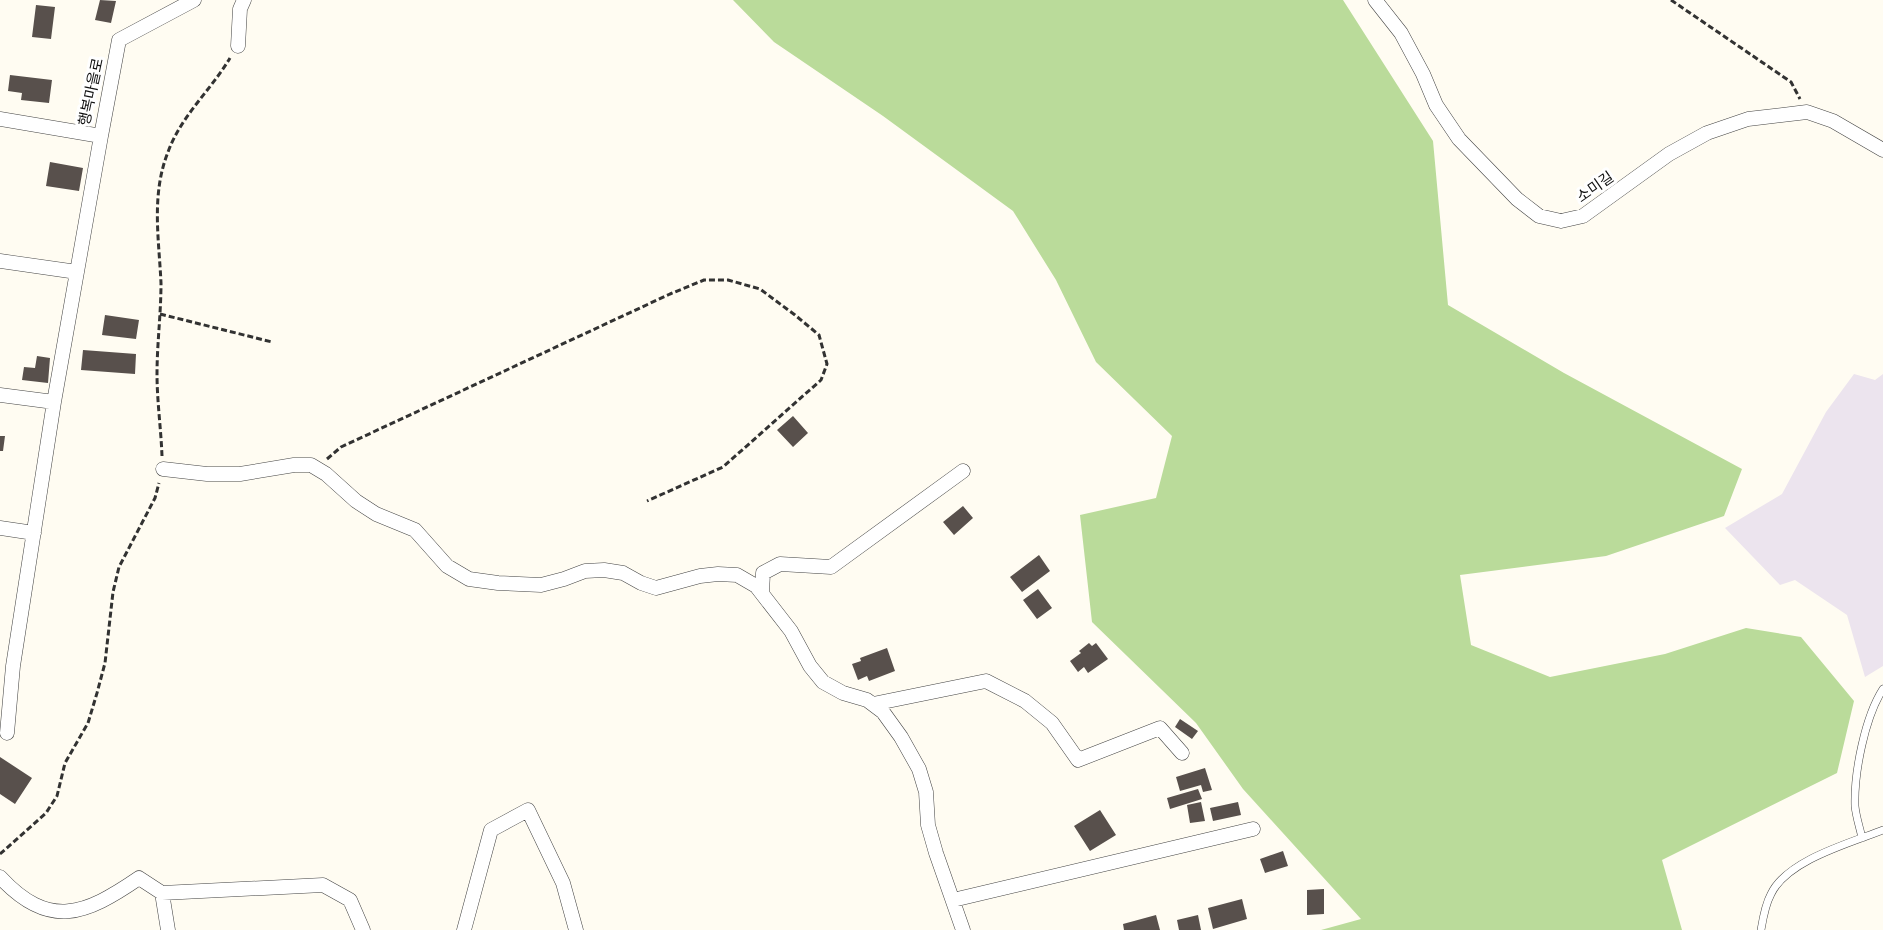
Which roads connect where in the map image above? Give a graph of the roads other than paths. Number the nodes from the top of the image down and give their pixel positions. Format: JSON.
{"nodes":[{"id":1,"x":194,"y":0,"type":"edge"},
{"id":2,"x":244,"y":0,"type":"edge"},
{"id":3,"x":1375,"y":0,"type":"edge"},
{"id":4,"x":238,"y":46,"type":"road end"},
{"id":5,"x":0,"y":119,"type":"edge"},
{"id":6,"x":101,"y":136,"type":"junction"},
{"id":7,"x":1883,"y":150,"type":"edge"},
{"id":8,"x":0,"y":261,"type":"edge"},
{"id":9,"x":77,"y":272,"type":"junction"},
{"id":10,"x":0,"y":395,"type":"edge"},
{"id":11,"x":54,"y":402,"type":"junction"},
{"id":12,"x":163,"y":469,"type":"road end"},
{"id":13,"x":963,"y":471,"type":"dead end"},
{"id":14,"x":0,"y":528,"type":"edge"},
{"id":15,"x":34,"y":533,"type":"junction"},
{"id":16,"x":762,"y":593,"type":"junction"},
{"id":17,"x":6,"y":665,"type":"edge"},
{"id":18,"x":1883,"y":689,"type":"edge"},
{"id":19,"x":873,"y":704,"type":"junction"},
{"id":20,"x":7,"y":733,"type":"dead end"},
{"id":21,"x":1182,"y":753,"type":"dead end"},
{"id":22,"x":1253,"y":829,"type":"dead end"},
{"id":23,"x":1883,"y":830,"type":"edge"},
{"id":24,"x":1862,"y":838,"type":"junction"},
{"id":25,"x":0,"y":877,"type":"edge"},
{"id":26,"x":162,"y":894,"type":"junction"},
{"id":27,"x":953,"y":900,"type":"junction"},
{"id":28,"x":168,"y":930,"type":"edge"},
{"id":29,"x":363,"y":930,"type":"edge"},
{"id":30,"x":464,"y":930,"type":"edge"},
{"id":31,"x":576,"y":930,"type":"edge"},
{"id":32,"x":963,"y":930,"type":"edge"},
{"id":33,"x":1761,"y":930,"type":"edge"}],
"edges":[{"from":1,"to":6,"type":"street","name":"행복마을로"},
{"from":2,"to":4,"type":"street"},
{"from":3,"to":7,"type":"street","name":"소미길"},
{"from":5,"to":6,"type":"street","name":"행복마을로"},
{"from":6,"to":9,"type":"street"},
{"from":8,"to":9,"type":"street"},
{"from":9,"to":11,"type":"street"},
{"from":10,"to":11,"type":"street"},
{"from":11,"to":15,"type":"street"},
{"from":12,"to":16,"type":"street"},
{"from":13,"to":16,"type":"street"},
{"from":14,"to":15,"type":"street"},
{"from":15,"to":17,"type":"street"},
{"from":16,"to":19,"type":"street"},
{"from":17,"to":20,"type":"street"},
{"from":18,"to":24,"type":"lane"},
{"from":19,"to":21,"type":"street"},
{"from":19,"to":27,"type":"street"},
{"from":22,"to":27,"type":"street"},
{"from":23,"to":24,"type":"lane"},
{"from":24,"to":33,"type":"lane"},
{"from":25,"to":26,"type":"street"},
{"from":26,"to":28,"type":"street"},
{"from":26,"to":29,"type":"street"},
{"from":27,"to":32,"type":"street"},
{"from":30,"to":31,"type":"street"}]}
